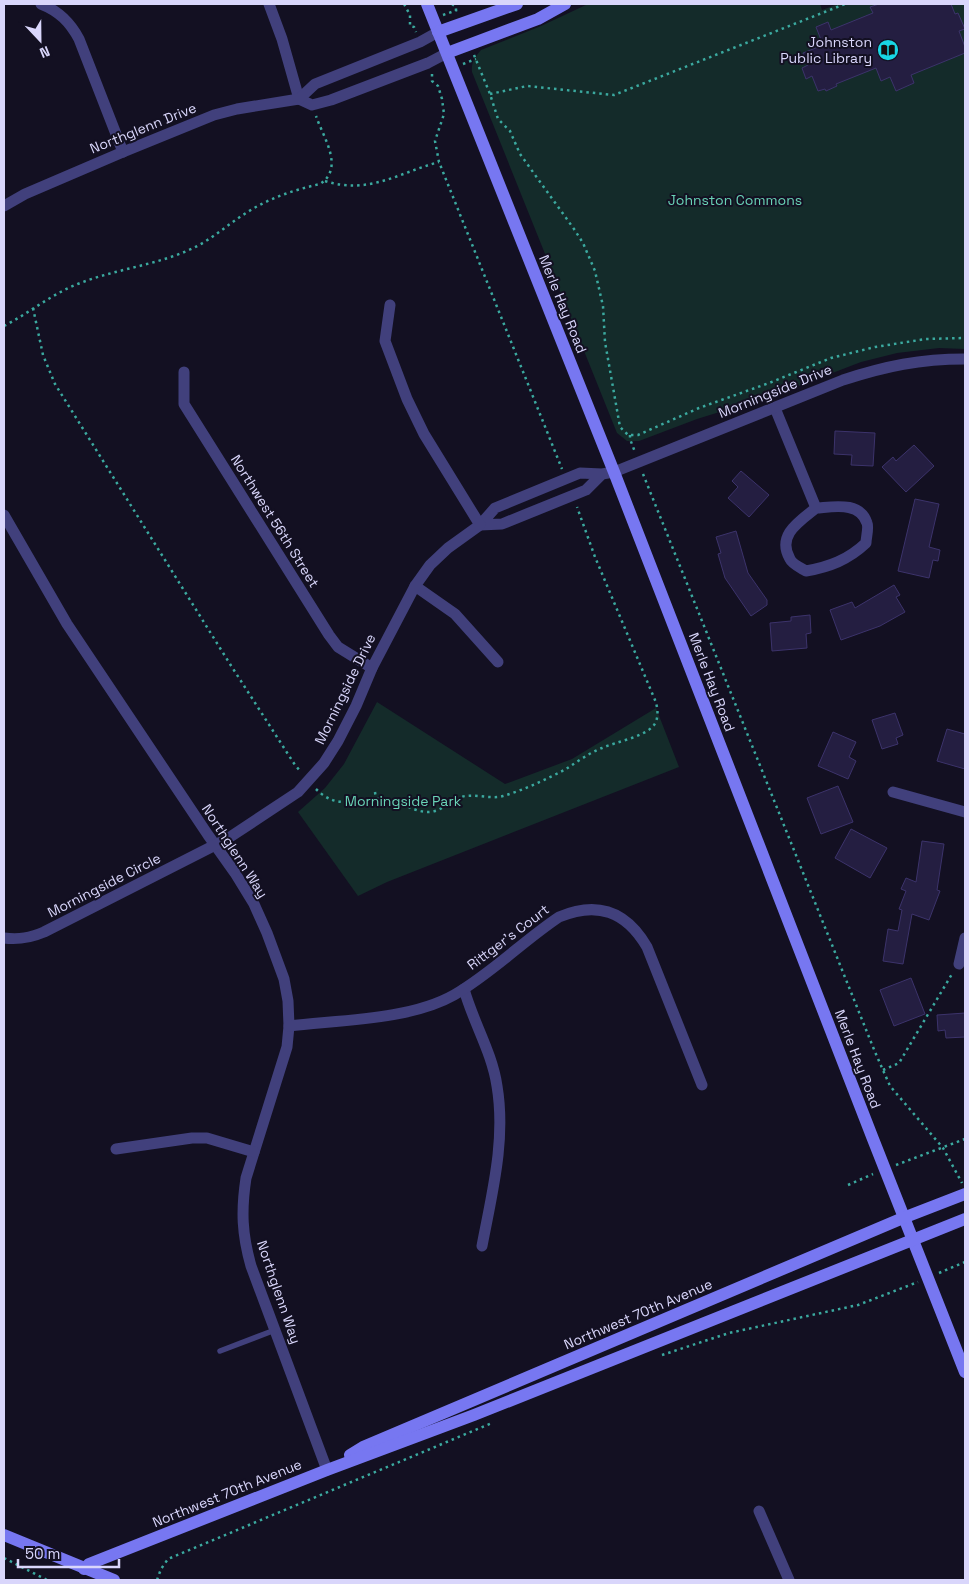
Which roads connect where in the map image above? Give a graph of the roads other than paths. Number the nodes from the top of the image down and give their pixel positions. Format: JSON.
{"nodes":[{"id":1,"x":41,"y":4,"type":"edge"},
{"id":2,"x":268,"y":4,"type":"edge"},
{"id":3,"x":427,"y":4,"type":"edge"},
{"id":4,"x":516,"y":4,"type":"edge"},
{"id":5,"x":565,"y":4,"type":"edge"},
{"id":6,"x":438,"y":32,"type":"junction"},
{"id":7,"x":447,"y":54,"type":"junction"},
{"id":8,"x":299,"y":99,"type":"junction"},
{"id":9,"x":124,"y":152,"type":"junction"},
{"id":10,"x":4,"y":206,"type":"edge"},
{"id":11,"x":390,"y":305,"type":"dead end"},
{"id":12,"x":965,"y":359,"type":"edge"},
{"id":13,"x":184,"y":372,"type":"dead end"},
{"id":14,"x":775,"y":408,"type":"junction"},
{"id":15,"x":608,"y":473,"type":"junction"},
{"id":16,"x":816,"y":508,"type":"junction"},
{"id":17,"x":4,"y":515,"type":"edge"},
{"id":18,"x":480,"y":525,"type":"junction"},
{"id":19,"x":415,"y":586,"type":"junction"},
{"id":20,"x":498,"y":662,"type":"dead end"},
{"id":21,"x":372,"y":668,"type":"junction"},
{"id":22,"x":893,"y":792,"type":"dead end"},
{"id":23,"x":965,"y":812,"type":"edge"},
{"id":24,"x":215,"y":846,"type":"junction"},
{"id":25,"x":4,"y":938,"type":"edge"},
{"id":26,"x":965,"y":938,"type":"edge"},
{"id":27,"x":959,"y":964,"type":"road end"},
{"id":28,"x":464,"y":988,"type":"junction"},
{"id":29,"x":289,"y":1026,"type":"junction"},
{"id":30,"x":702,"y":1085,"type":"dead end"},
{"id":31,"x":116,"y":1149,"type":"dead end"},
{"id":32,"x":254,"y":1152,"type":"junction"},
{"id":33,"x":964,"y":1189,"type":"edge"},
{"id":34,"x":904,"y":1218,"type":"junction"},
{"id":35,"x":965,"y":1219,"type":"edge"},
{"id":36,"x":912,"y":1240,"type":"junction"},
{"id":37,"x":482,"y":1246,"type":"dead end"},
{"id":38,"x":275,"y":1330,"type":"junction"},
{"id":39,"x":220,"y":1350,"type":"dead end"},
{"id":40,"x":965,"y":1372,"type":"edge"},
{"id":41,"x":327,"y":1470,"type":"junction"},
{"id":42,"x":759,"y":1511,"type":"dead end"},
{"id":43,"x":4,"y":1535,"type":"edge"},
{"id":44,"x":84,"y":1569,"type":"junction"},
{"id":45,"x":114,"y":1580,"type":"edge"},
{"id":46,"x":788,"y":1580,"type":"edge"}],
"edges":[{"from":1,"to":9,"type":"street"},
{"from":2,"to":8,"type":"street"},
{"from":3,"to":6,"type":"main road","name":"Merle Hay Road"},
{"from":4,"to":6,"type":"main road"},
{"from":5,"to":7,"type":"main road"},
{"from":6,"to":7,"type":"main road","name":"Merle Hay Road"},
{"from":6,"to":8,"type":"street"},
{"from":7,"to":8,"type":"street"},
{"from":7,"to":15,"type":"main road","name":"Merle Hay Road"},
{"from":8,"to":9,"type":"street","name":"Northglenn Drive"},
{"from":9,"to":10,"type":"street","name":"Northglenn Drive"},
{"from":11,"to":18,"type":"street"},
{"from":12,"to":14,"type":"street","name":"Morningside Drive"},
{"from":13,"to":21,"type":"street","name":"Northwest 56th Street"},
{"from":14,"to":15,"type":"street","name":"Morningside Drive"},
{"from":14,"to":16,"type":"street"},
{"from":15,"to":18,"type":"street","name":"Morningside Drive"},
{"from":15,"to":18,"type":"street","name":"Morningside Drive"},
{"from":15,"to":34,"type":"main road","name":"Merle Hay Road"},
{"from":16,"to":16,"type":"street"},
{"from":17,"to":24,"type":"street","name":"Northglenn Way"},
{"from":18,"to":19,"type":"street","name":"Morningside Drive"},
{"from":19,"to":20,"type":"street"},
{"from":19,"to":21,"type":"street","name":"Morningside Drive"},
{"from":21,"to":24,"type":"street","name":"Morningside Drive"},
{"from":22,"to":23,"type":"street"},
{"from":24,"to":25,"type":"street","name":"Morningside Circle"},
{"from":24,"to":29,"type":"street","name":"Northglenn Way"},
{"from":26,"to":27,"type":"street"},
{"from":28,"to":29,"type":"street","name":"Rittger's Court"},
{"from":28,"to":30,"type":"street","name":"Rittger's Court"},
{"from":28,"to":37,"type":"street"},
{"from":29,"to":32,"type":"street","name":"Northglenn Way"},
{"from":31,"to":32,"type":"street"},
{"from":32,"to":38,"type":"street","name":"Northglenn Way"},
{"from":33,"to":34,"type":"main road","name":"Northwest 70th Avenue"},
{"from":34,"to":36,"type":"main road","name":"Merle Hay Road"},
{"from":34,"to":41,"type":"main road","name":"Northwest 70th Avenue"},
{"from":35,"to":36,"type":"main road","name":"Northwest 70th Avenue"},
{"from":36,"to":40,"type":"main road","name":"Merle Hay Road"},
{"from":36,"to":41,"type":"main road","name":"Northwest 70th Avenue"},
{"from":38,"to":39,"type":"lane"},
{"from":38,"to":41,"type":"street","name":"Northglenn Way"},
{"from":41,"to":44,"type":"main road","name":"Northwest 70th Avenue"},
{"from":42,"to":46,"type":"street"},
{"from":43,"to":44,"type":"main road"},
{"from":44,"to":45,"type":"main road"}]}
